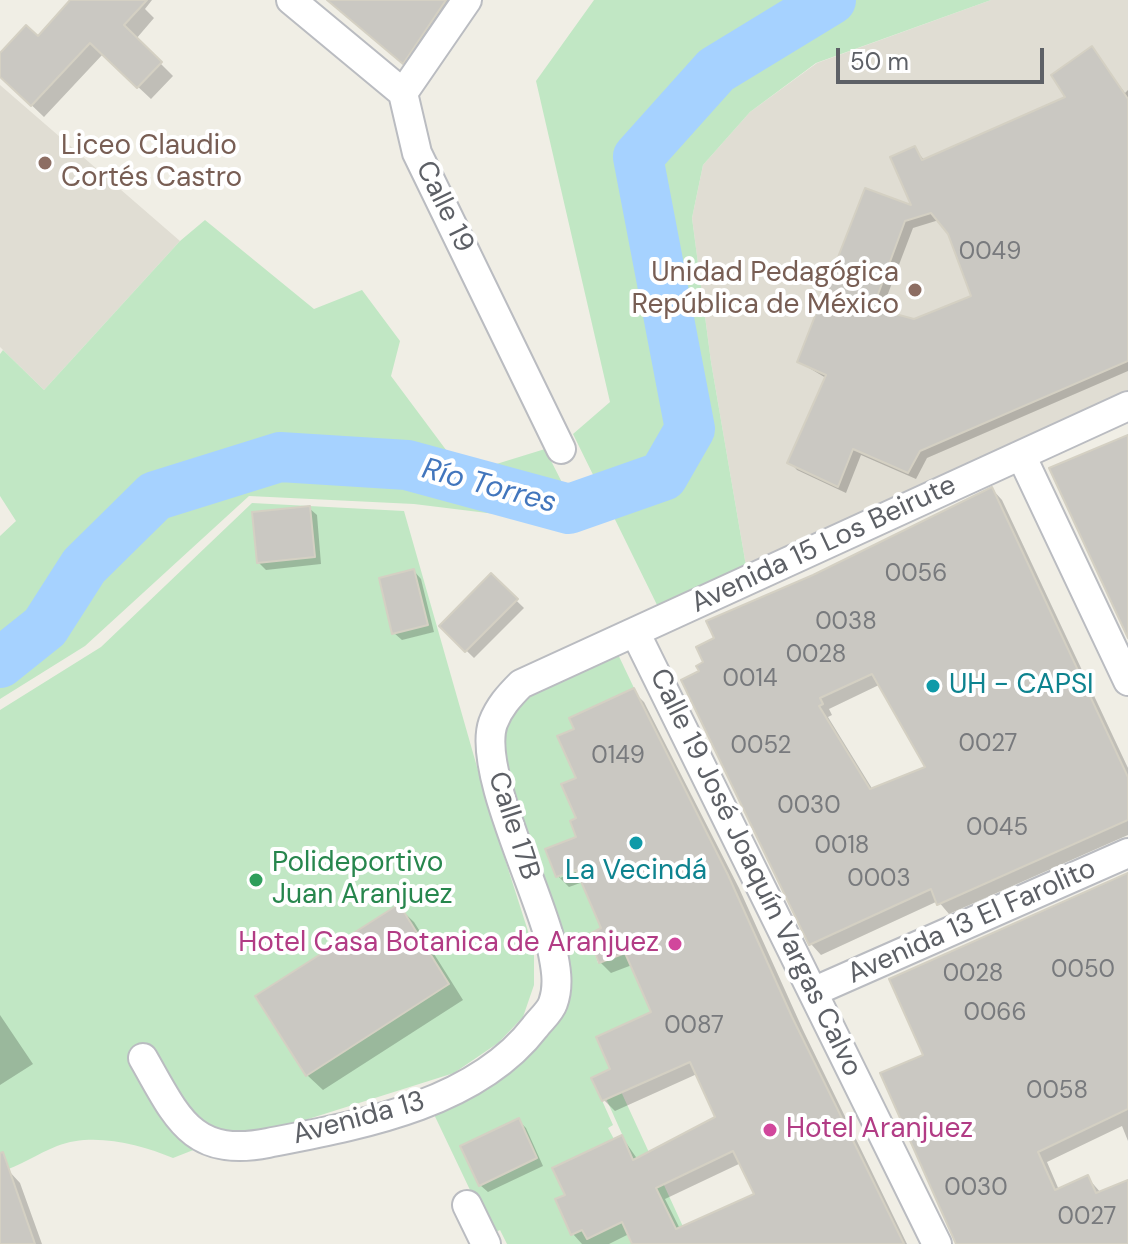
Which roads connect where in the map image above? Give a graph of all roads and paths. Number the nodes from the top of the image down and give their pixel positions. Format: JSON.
{"nodes":[{"id":1,"x":291,"y":0,"type":"edge"},
{"id":2,"x":467,"y":0,"type":"edge"},
{"id":3,"x":403,"y":93,"type":"junction"},
{"id":4,"x":1128,"y":406,"type":"edge"},
{"id":5,"x":561,"y":449,"type":"dead end"},
{"id":6,"x":1021,"y":455,"type":"junction"},
{"id":7,"x":635,"y":632,"type":"junction"},
{"id":8,"x":1128,"y":681,"type":"edge"},
{"id":9,"x":521,"y":684,"type":"joint"},
{"id":10,"x":1128,"y":853,"type":"edge"},
{"id":11,"x":557,"y":974,"type":"joint"},
{"id":12,"x":815,"y":991,"type":"junction"},
{"id":13,"x":143,"y":1058,"type":"dead end"},
{"id":14,"x":467,"y":1205,"type":"dead end"},
{"id":15,"x":486,"y":1244,"type":"edge"},
{"id":16,"x":937,"y":1244,"type":"edge"}],
"edges":[{"from":1,"to":3,"type":"street"},
{"from":2,"to":3,"type":"street"},
{"from":3,"to":5,"type":"street","name":"Calle 19"},
{"from":4,"to":6,"type":"street","name":"Avenida 15 Los Beirute"},
{"from":6,"to":7,"type":"street","name":"Avenida 15 Los Beirute"},
{"from":6,"to":8,"type":"street"},
{"from":7,"to":9,"type":"street","name":"Avenida 15 Los Beirute"},
{"from":7,"to":12,"type":"street","name":"Calle 19 José Joaquín Vargas Calvo"},
{"from":9,"to":11,"type":"street","name":"Calle 17B"},
{"from":10,"to":12,"type":"street","name":"Avenida 13 El Farolito"},
{"from":11,"to":13,"type":"street","name":"Avenida 13"},
{"from":12,"to":16,"type":"street","name":"Calle 19 José Joaquín Vargas Calvo"},
{"from":14,"to":15,"type":"street"}]}
